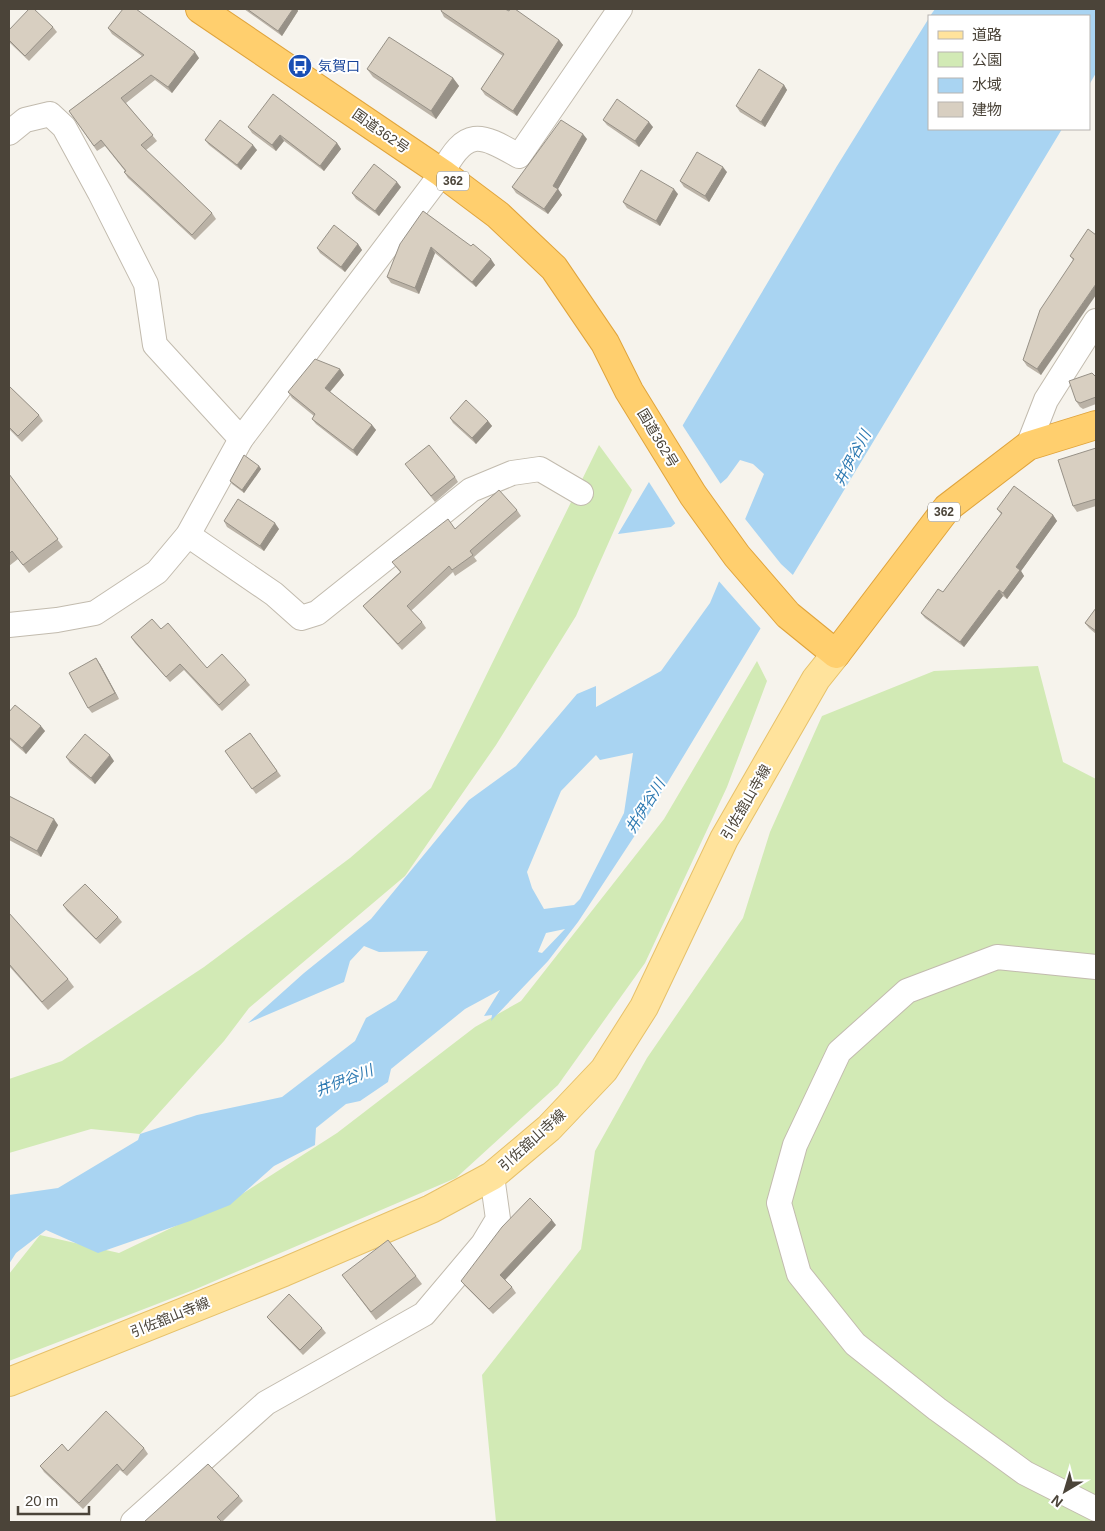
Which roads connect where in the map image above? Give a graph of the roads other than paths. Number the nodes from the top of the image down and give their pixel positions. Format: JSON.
{"nodes":[{"id":1,"x":200,"y":9,"type":"edge"},
{"id":2,"x":620,"y":9,"type":"edge"},
{"id":3,"x":9,"y":133,"type":"edge"},
{"id":4,"x":442,"y":173,"type":"junction"},
{"id":5,"x":1096,"y":322,"type":"edge"},
{"id":6,"x":1096,"y":425,"type":"edge"},
{"id":7,"x":241,"y":439,"type":"junction"},
{"id":8,"x":1028,"y":446,"type":"junction"},
{"id":9,"x":581,"y":493,"type":"dead end"},
{"id":10,"x":188,"y":535,"type":"junction"},
{"id":11,"x":9,"y":625,"type":"edge"},
{"id":12,"x":836,"y":654,"type":"junction"},
{"id":13,"x":1096,"y":967,"type":"edge"},
{"id":14,"x":492,"y":1176,"type":"junction"},
{"id":15,"x":9,"y":1382,"type":"edge"},
{"id":16,"x":1096,"y":1509,"type":"edge"},
{"id":17,"x":133,"y":1522,"type":"edge"}],
"edges":[{"from":1,"to":4,"type":"highway","name":"国道362号","number":"362"},
{"from":2,"to":4,"type":"street"},
{"from":3,"to":7,"type":"street"},
{"from":4,"to":7,"type":"street"},
{"from":4,"to":12,"type":"highway","name":"国道362号","number":"362"},
{"from":5,"to":8,"type":"street"},
{"from":6,"to":8,"type":"highway","number":"362"},
{"from":7,"to":10,"type":"street"},
{"from":8,"to":12,"type":"highway","number":"362"},
{"from":9,"to":10,"type":"street"},
{"from":10,"to":11,"type":"street"},
{"from":12,"to":14,"type":"main road","name":"引佐舘山寺線"},
{"from":13,"to":16,"type":"street"},
{"from":14,"to":15,"type":"main road","name":"引佐舘山寺線"},
{"from":14,"to":17,"type":"street"}]}
